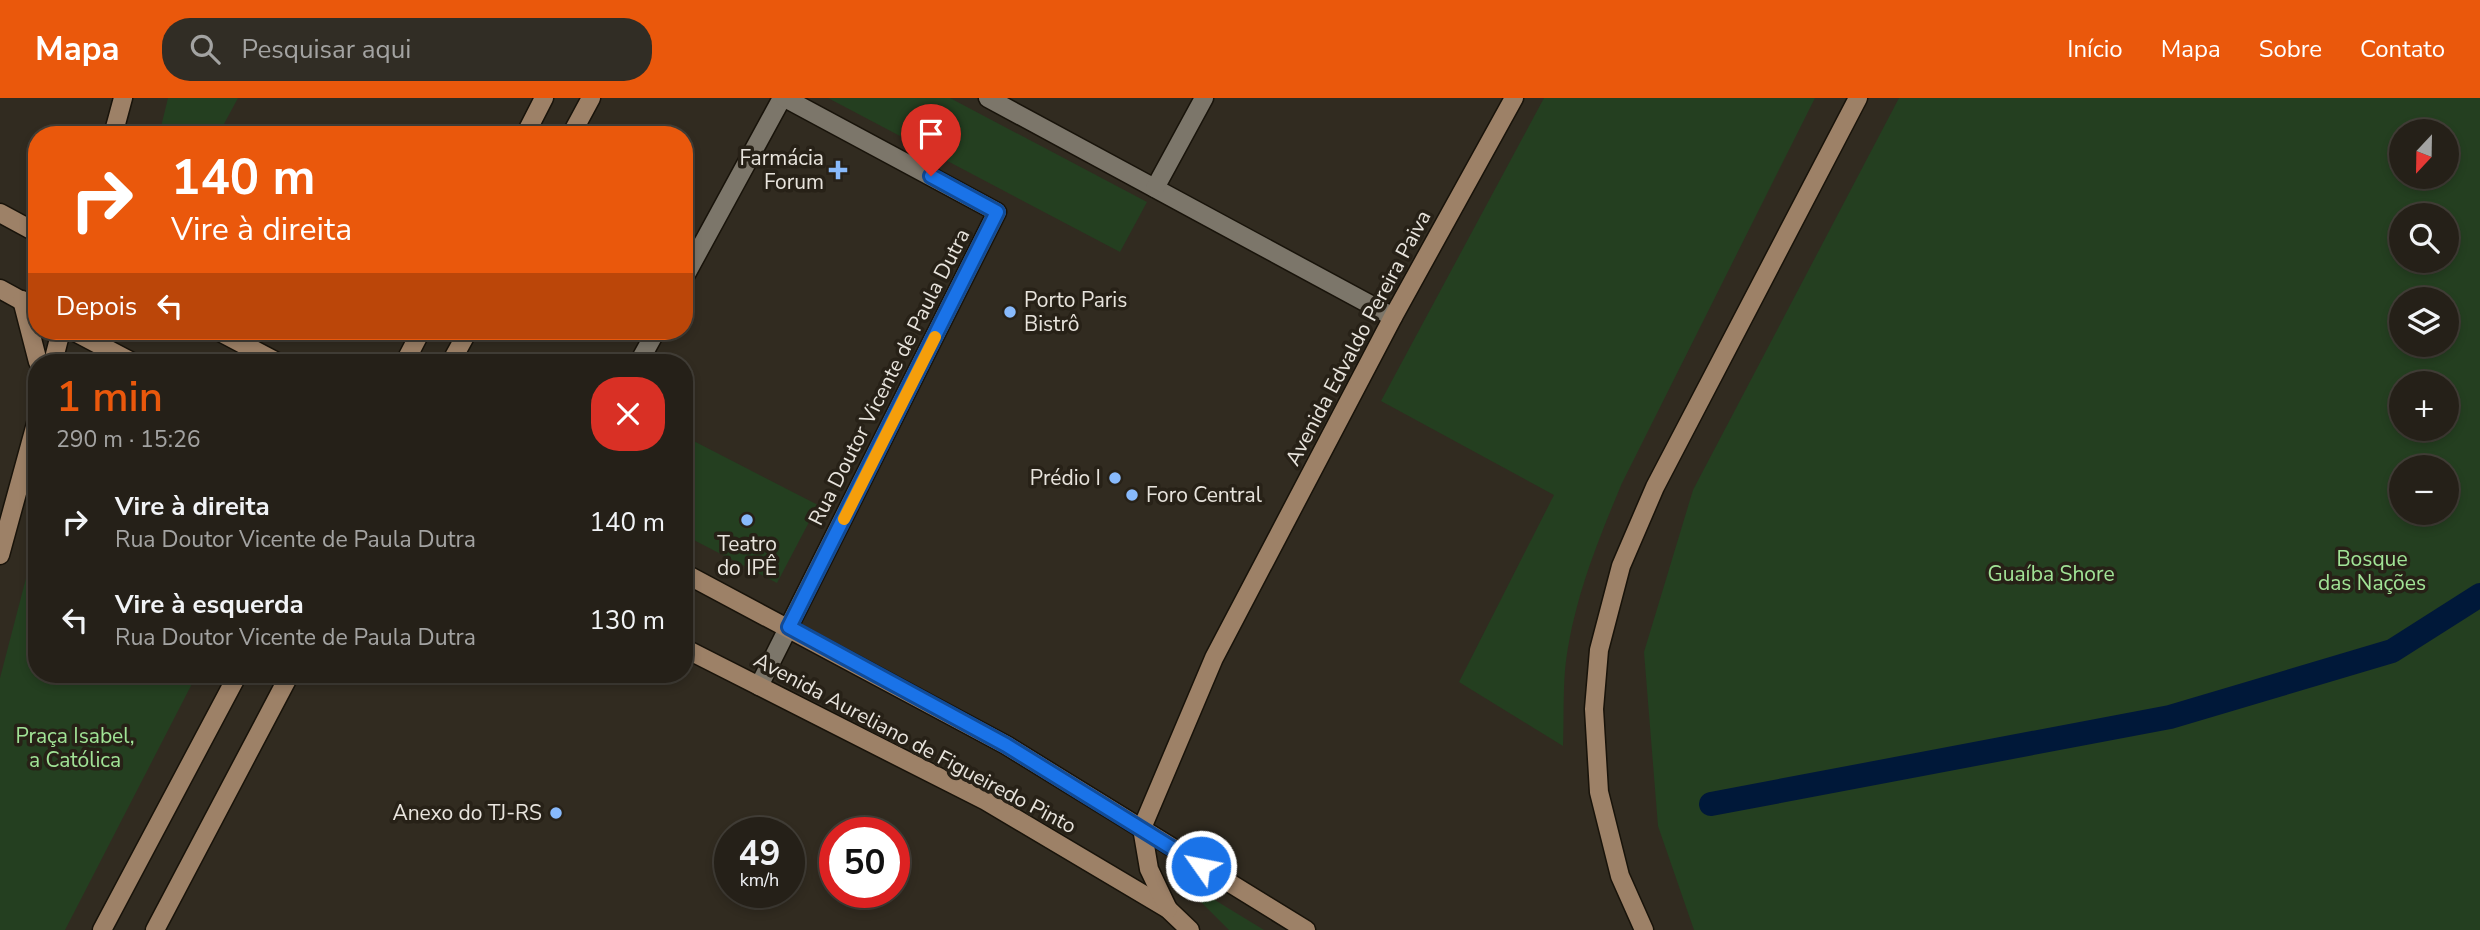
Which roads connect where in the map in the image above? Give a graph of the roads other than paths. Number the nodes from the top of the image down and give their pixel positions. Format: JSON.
{"nodes":[{"id":1,"x":123,"y":98,"type":"edge"},
{"id":2,"x":544,"y":98,"type":"edge"},
{"id":3,"x":591,"y":98,"type":"edge"},
{"id":4,"x":783,"y":98,"type":"edge"},
{"id":5,"x":988,"y":98,"type":"edge"},
{"id":6,"x":1204,"y":98,"type":"edge"},
{"id":7,"x":1514,"y":98,"type":"edge"},
{"id":8,"x":1858,"y":98,"type":"edge"},
{"id":9,"x":115,"y":126,"type":"edge"},
{"id":10,"x":530,"y":126,"type":"edge"},
{"id":11,"x":576,"y":126,"type":"edge"},
{"id":12,"x":1155,"y":188,"type":"junction"},
{"id":13,"x":0,"y":213,"type":"edge"},
{"id":14,"x":28,"y":228,"type":"edge"},
{"id":15,"x":693,"y":262,"type":"edge"},
{"id":16,"x":0,"y":289,"type":"edge"},
{"id":17,"x":28,"y":304,"type":"edge"},
{"id":18,"x":1393,"y":317,"type":"junction"},
{"id":19,"x":90,"y":340,"type":"edge"},
{"id":20,"x":235,"y":340,"type":"edge"},
{"id":21,"x":117,"y":354,"type":"edge"},
{"id":22,"x":262,"y":354,"type":"edge"},
{"id":23,"x":28,"y":453,"type":"edge"},
{"id":24,"x":0,"y":555,"type":"edge"},
{"id":25,"x":693,"y":578,"type":"edge"},
{"id":26,"x":789,"y":627,"type":"junction"},
{"id":27,"x":693,"y":653,"type":"edge"},
{"id":28,"x":233,"y":683,"type":"edge"},
{"id":29,"x":285,"y":683,"type":"edge"},
{"id":30,"x":760,"y":686,"type":"junction"},
{"id":31,"x":1142,"y":828,"type":"junction"},
{"id":32,"x":1168,"y":909,"type":"junction"},
{"id":33,"x":102,"y":930,"type":"edge"},
{"id":34,"x":155,"y":930,"type":"edge"},
{"id":35,"x":1190,"y":930,"type":"edge"},
{"id":36,"x":1306,"y":930,"type":"edge"},
{"id":37,"x":1644,"y":930,"type":"edge"}],
"edges":[{"from":1,"to":9,"type":"main road"},
{"from":2,"to":10,"type":"main road"},
{"from":3,"to":11,"type":"main road"},
{"from":4,"to":15,"type":"street","name":"Rua Doutor Vicente de Paula Dutra"},
{"from":4,"to":26,"type":"street","name":"Rua Doutor Vicente de Paula Dutra"},
{"from":5,"to":12,"type":"street"},
{"from":6,"to":12,"type":"street"},
{"from":7,"to":18,"type":"main road","name":"Avenida Edvaldo Pereira Paiva"},
{"from":8,"to":37,"type":"main road"},
{"from":12,"to":18,"type":"street"},
{"from":13,"to":14,"type":"main road"},
{"from":16,"to":17,"type":"main road"},
{"from":18,"to":31,"type":"main road","name":"Avenida Edvaldo Pereira Paiva"},
{"from":19,"to":21,"type":"main road"},
{"from":20,"to":22,"type":"main road"},
{"from":23,"to":24,"type":"main road"},
{"from":25,"to":26,"type":"main road","name":"Avenida Aureliano de Figueiredo Pinto"},
{"from":26,"to":30,"type":"street"},
{"from":26,"to":31,"type":"main road","name":"Avenida Aureliano de Figueiredo Pinto"},
{"from":27,"to":30,"type":"main road","name":"Avenida Aureliano de Figueiredo Pinto"},
{"from":28,"to":33,"type":"main road"},
{"from":29,"to":34,"type":"main road"},
{"from":30,"to":32,"type":"main road","name":"Avenida Aureliano de Figueiredo Pinto"},
{"from":31,"to":32,"type":"main road"},
{"from":31,"to":36,"type":"main road","name":"Avenida Aureliano de Figueiredo Pinto"},
{"from":32,"to":35,"type":"main road","name":"Avenida Aureliano de Figueiredo Pinto"}]}
